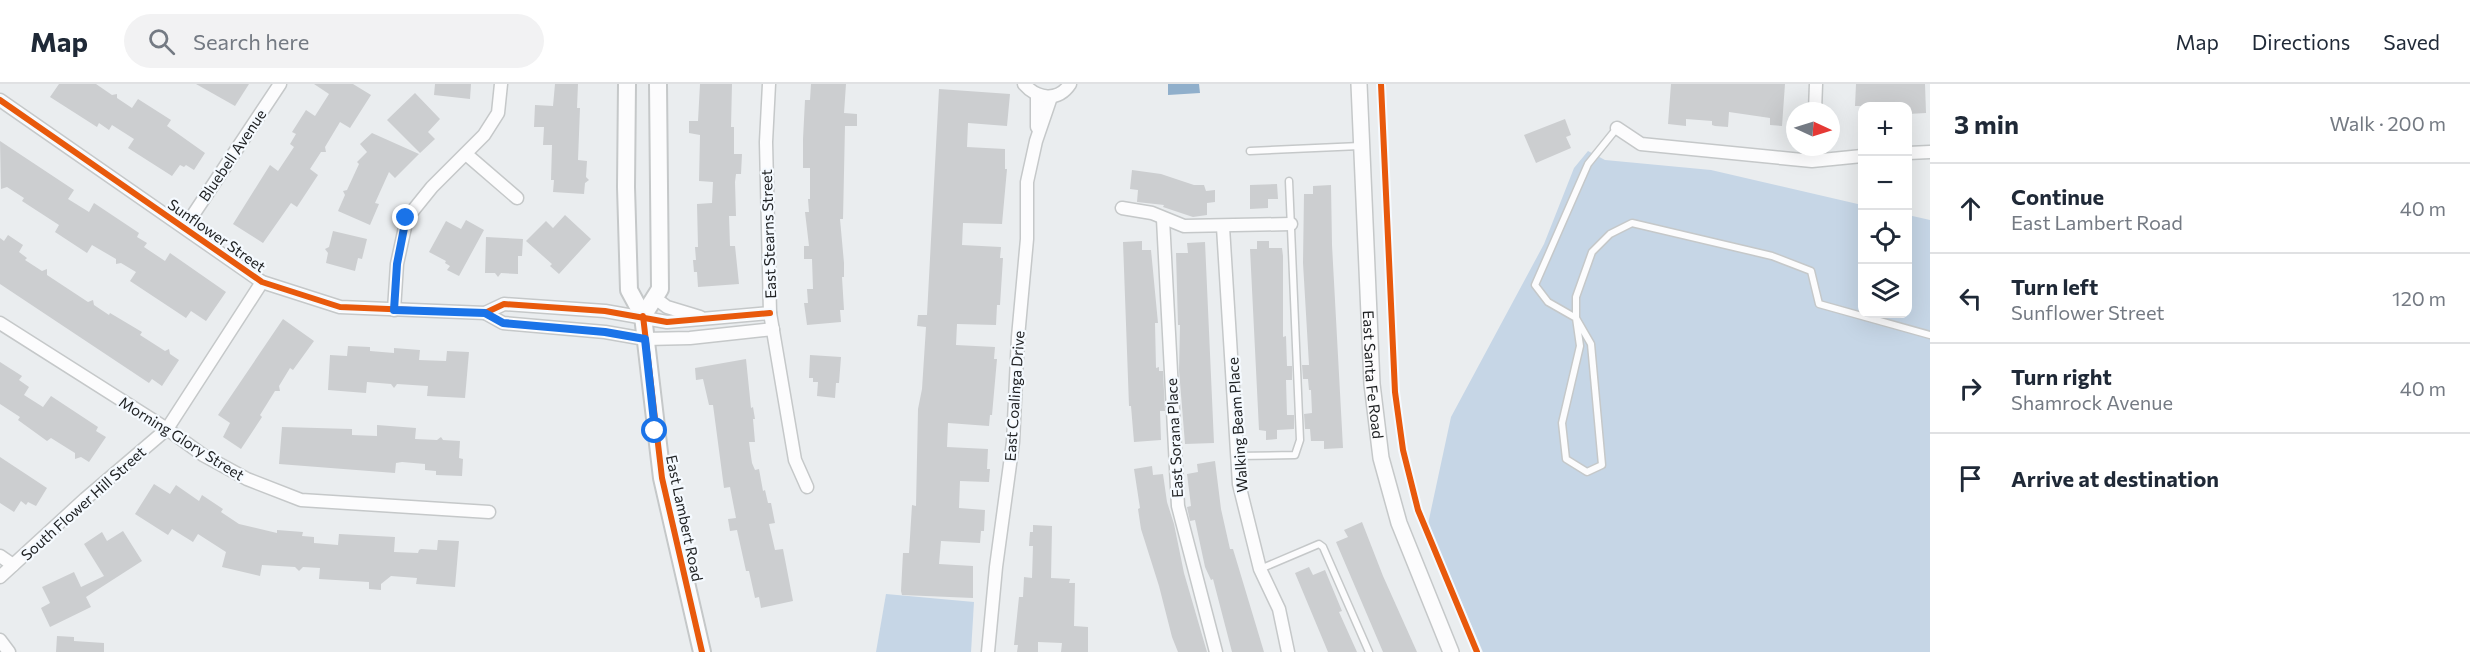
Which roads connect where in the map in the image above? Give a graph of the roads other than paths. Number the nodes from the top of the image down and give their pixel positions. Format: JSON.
{"nodes":[{"id":1,"x":280,"y":84,"type":"edge"},
{"id":2,"x":501,"y":84,"type":"edge"},
{"id":3,"x":627,"y":84,"type":"edge"},
{"id":4,"x":658,"y":84,"type":"edge"},
{"id":5,"x":769,"y":84,"type":"edge"},
{"id":6,"x":1024,"y":84,"type":"edge"},
{"id":7,"x":1070,"y":84,"type":"edge"},
{"id":8,"x":1359,"y":84,"type":"edge"},
{"id":9,"x":1816,"y":84,"type":"edge"},
{"id":10,"x":1037,"y":95,"type":"junction"},
{"id":11,"x":1051,"y":97,"type":"junction"},
{"id":12,"x":0,"y":100,"type":"edge"},
{"id":13,"x":1815,"y":102,"type":"edge"},
{"id":14,"x":1617,"y":128,"type":"joint"},
{"id":15,"x":1036,"y":141,"type":"junction"},
{"id":16,"x":1361,"y":146,"type":"junction"},
{"id":17,"x":1250,"y":151,"type":"dead end"},
{"id":18,"x":1930,"y":152,"type":"edge"},
{"id":19,"x":1912,"y":153,"type":"edge"},
{"id":20,"x":466,"y":154,"type":"junction"},
{"id":21,"x":1812,"y":156,"type":"edge"},
{"id":22,"x":1858,"y":156,"type":"edge"},
{"id":23,"x":1812,"y":161,"type":"junction"},
{"id":24,"x":1289,"y":181,"type":"dead end"},
{"id":25,"x":517,"y":198,"type":"dead end"},
{"id":26,"x":1122,"y":208,"type":"dead end"},
{"id":27,"x":1163,"y":219,"type":"junction"},
{"id":28,"x":1290,"y":224,"type":"junction"},
{"id":29,"x":185,"y":227,"type":"junction"},
{"id":30,"x":1223,"y":227,"type":"junction"},
{"id":31,"x":262,"y":282,"type":"junction"},
{"id":32,"x":655,"y":297,"type":"junction"},
{"id":33,"x":394,"y":310,"type":"junction"},
{"id":34,"x":485,"y":313,"type":"junction"},
{"id":35,"x":770,"y":313,"type":"junction"},
{"id":36,"x":643,"y":316,"type":"junction"},
{"id":37,"x":1576,"y":318,"type":"junction"},
{"id":38,"x":710,"y":319,"type":"junction"},
{"id":39,"x":0,"y":323,"type":"edge"},
{"id":40,"x":773,"y":329,"type":"junction"},
{"id":41,"x":1930,"y":335,"type":"edge"},
{"id":42,"x":645,"y":339,"type":"junction"},
{"id":43,"x":167,"y":429,"type":"junction"},
{"id":44,"x":1237,"y":456,"type":"junction"},
{"id":45,"x":807,"y":487,"type":"dead end"},
{"id":46,"x":489,"y":512,"type":"dead end"},
{"id":47,"x":0,"y":555,"type":"edge"},
{"id":48,"x":13,"y":565,"type":"junction"},
{"id":49,"x":1260,"y":569,"type":"junction"},
{"id":50,"x":0,"y":577,"type":"edge"},
{"id":51,"x":0,"y":640,"type":"edge"},
{"id":52,"x":9,"y":652,"type":"edge"},
{"id":53,"x":702,"y":652,"type":"edge"},
{"id":54,"x":988,"y":652,"type":"edge"},
{"id":55,"x":1216,"y":652,"type":"edge"},
{"id":56,"x":1288,"y":652,"type":"edge"},
{"id":57,"x":1369,"y":652,"type":"edge"},
{"id":58,"x":1451,"y":652,"type":"edge"}],
"edges":[{"from":1,"to":29,"type":"street","name":"Bluebell Avenue"},
{"from":2,"to":20,"type":"street"},
{"from":3,"to":36,"type":"main road","name":"East Lambert Road"},
{"from":4,"to":32,"type":"main road"},
{"from":5,"to":35,"type":"street","name":"East Stearns Street"},
{"from":6,"to":10,"type":"street"},
{"from":7,"to":11,"type":"street"},
{"from":8,"to":16,"type":"street","name":"East Santa Fe Road"},
{"from":9,"to":13,"type":"street"},
{"from":10,"to":11,"type":"street"},
{"from":10,"to":15,"type":"street"},
{"from":11,"to":15,"type":"street"},
{"from":12,"to":29,"type":"street","name":"Sunflower Street"},
{"from":14,"to":23,"type":"street"},
{"from":14,"to":37,"type":"lane"},
{"from":15,"to":54,"type":"street","name":"East Coalinga Drive"},
{"from":16,"to":17,"type":"lane"},
{"from":16,"to":58,"type":"street","name":"East Santa Fe Road"},
{"from":18,"to":19,"type":"street"},
{"from":20,"to":25,"type":"street"},
{"from":20,"to":33,"type":"street"},
{"from":21,"to":23,"type":"street"},
{"from":22,"to":23,"type":"street"},
{"from":24,"to":28,"type":"lane"},
{"from":26,"to":27,"type":"street"},
{"from":27,"to":30,"type":"street"},
{"from":27,"to":55,"type":"street","name":"East Sorana Place"},
{"from":28,"to":30,"type":"street"},
{"from":28,"to":44,"type":"lane"},
{"from":29,"to":31,"type":"street","name":"Sunflower Street"},
{"from":30,"to":44,"type":"street","name":"Walking Beam Place"},
{"from":31,"to":33,"type":"street","name":"Sunflower Street"},
{"from":31,"to":43,"type":"street","name":"South Flower Hill Street"},
{"from":32,"to":36,"type":"main road"},
{"from":32,"to":38,"type":"street"},
{"from":33,"to":34,"type":"street","name":"Sunflower Street"},
{"from":34,"to":36,"type":"street","name":"Sunflower Street"},
{"from":34,"to":42,"type":"street","name":"Sunflower Street"},
{"from":35,"to":38,"type":"street","name":"Sunflower Street"},
{"from":35,"to":40,"type":"street","name":"East Stearns Street"},
{"from":36,"to":38,"type":"street","name":"Sunflower Street"},
{"from":36,"to":42,"type":"main road","name":"East Lambert Road"},
{"from":37,"to":37,"type":"lane"},
{"from":37,"to":41,"type":"lane"},
{"from":39,"to":43,"type":"street","name":"Morning Glory Street"},
{"from":40,"to":42,"type":"street","name":"Sunflower Street"},
{"from":40,"to":45,"type":"street","name":"East Stearns Street"},
{"from":42,"to":53,"type":"main road","name":"East Lambert Road"},
{"from":43,"to":46,"type":"street","name":"Morning Glory Street"},
{"from":43,"to":48,"type":"street","name":"South Flower Hill Street"},
{"from":44,"to":49,"type":"street","name":"Walking Beam Place"},
{"from":47,"to":48,"type":"street"},
{"from":48,"to":50,"type":"street","name":"South Flower Hill Street"},
{"from":49,"to":56,"type":"street","name":"Walking Beam Place"},
{"from":49,"to":57,"type":"lane"},
{"from":51,"to":52,"type":"street"}]}
